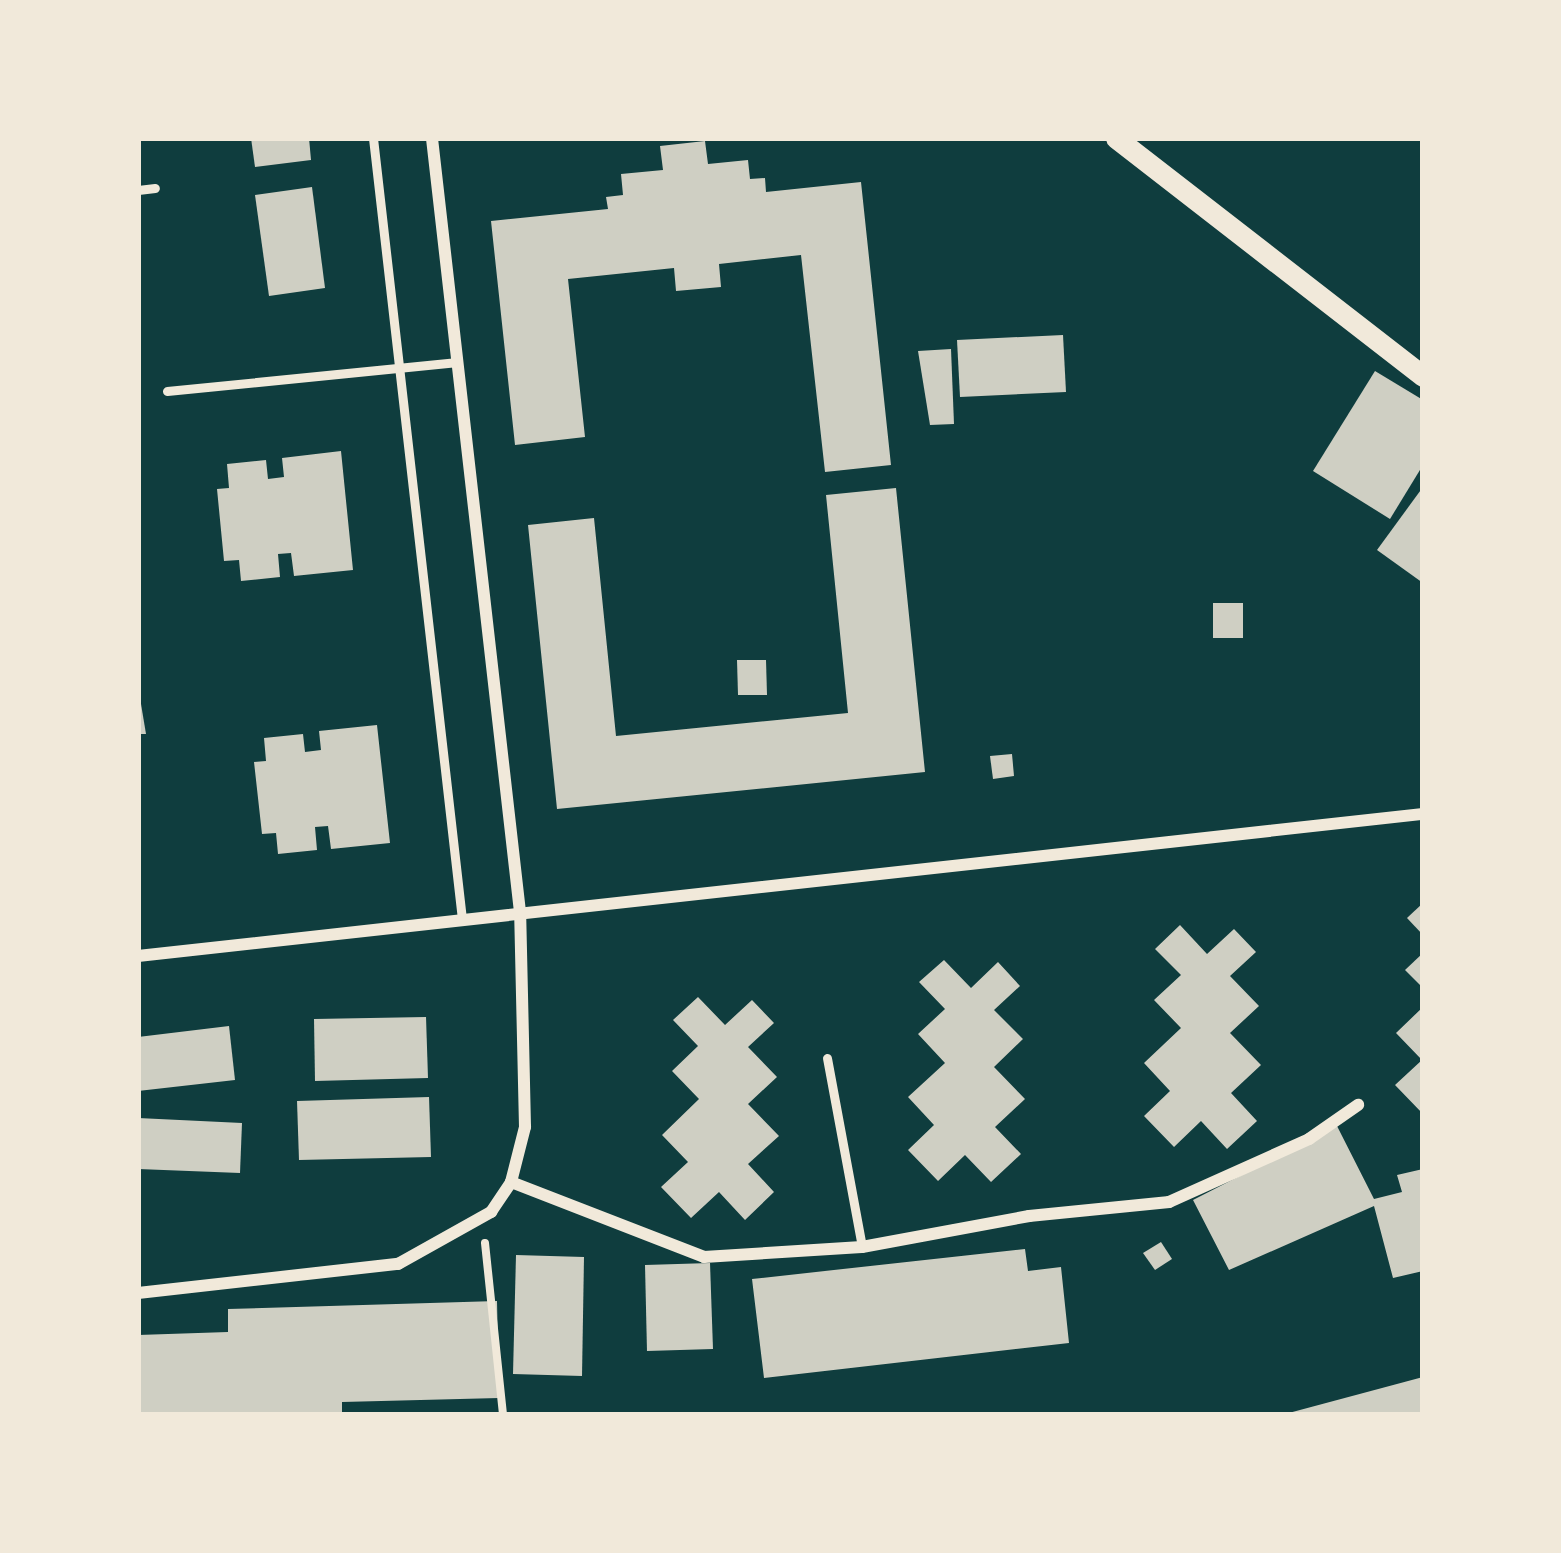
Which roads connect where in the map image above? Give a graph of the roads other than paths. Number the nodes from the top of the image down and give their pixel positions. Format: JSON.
{"nodes":[{"id":1,"x":373,"y":138,"type":"edge"},
{"id":2,"x":432,"y":138,"type":"edge"},
{"id":3,"x":1116,"y":138,"type":"edge"},
{"id":4,"x":155,"y":188,"type":"dead end"},
{"id":5,"x":138,"y":190,"type":"edge"},
{"id":6,"x":458,"y":362,"type":"junction"},
{"id":7,"x":397,"y":368,"type":"junction"},
{"id":8,"x":1423,"y":376,"type":"edge"},
{"id":9,"x":166,"y":391,"type":"dead end"},
{"id":10,"x":1423,"y":814,"type":"edge"},
{"id":11,"x":520,"y":912,"type":"junction"},
{"id":12,"x":462,"y":919,"type":"junction"},
{"id":13,"x":138,"y":956,"type":"edge"},
{"id":14,"x":827,"y":1058,"type":"dead end"},
{"id":15,"x":1358,"y":1105,"type":"dead end"},
{"id":16,"x":511,"y":1182,"type":"junction"},
{"id":17,"x":862,"y":1247,"type":"junction"},
{"id":18,"x":138,"y":1293,"type":"edge"}],
"edges":[{"from":1,"to":7,"type":"lane"},
{"from":2,"to":6,"type":"street"},
{"from":3,"to":8,"type":"street"},
{"from":4,"to":5,"type":"lane"},
{"from":6,"to":7,"type":"lane"},
{"from":6,"to":11,"type":"street"},
{"from":7,"to":9,"type":"lane"},
{"from":7,"to":12,"type":"lane"},
{"from":10,"to":11,"type":"street"},
{"from":11,"to":12,"type":"street"},
{"from":11,"to":16,"type":"street"},
{"from":12,"to":13,"type":"street"},
{"from":14,"to":17,"type":"lane"},
{"from":15,"to":17,"type":"street"},
{"from":16,"to":17,"type":"street"},
{"from":16,"to":18,"type":"street"}]}
